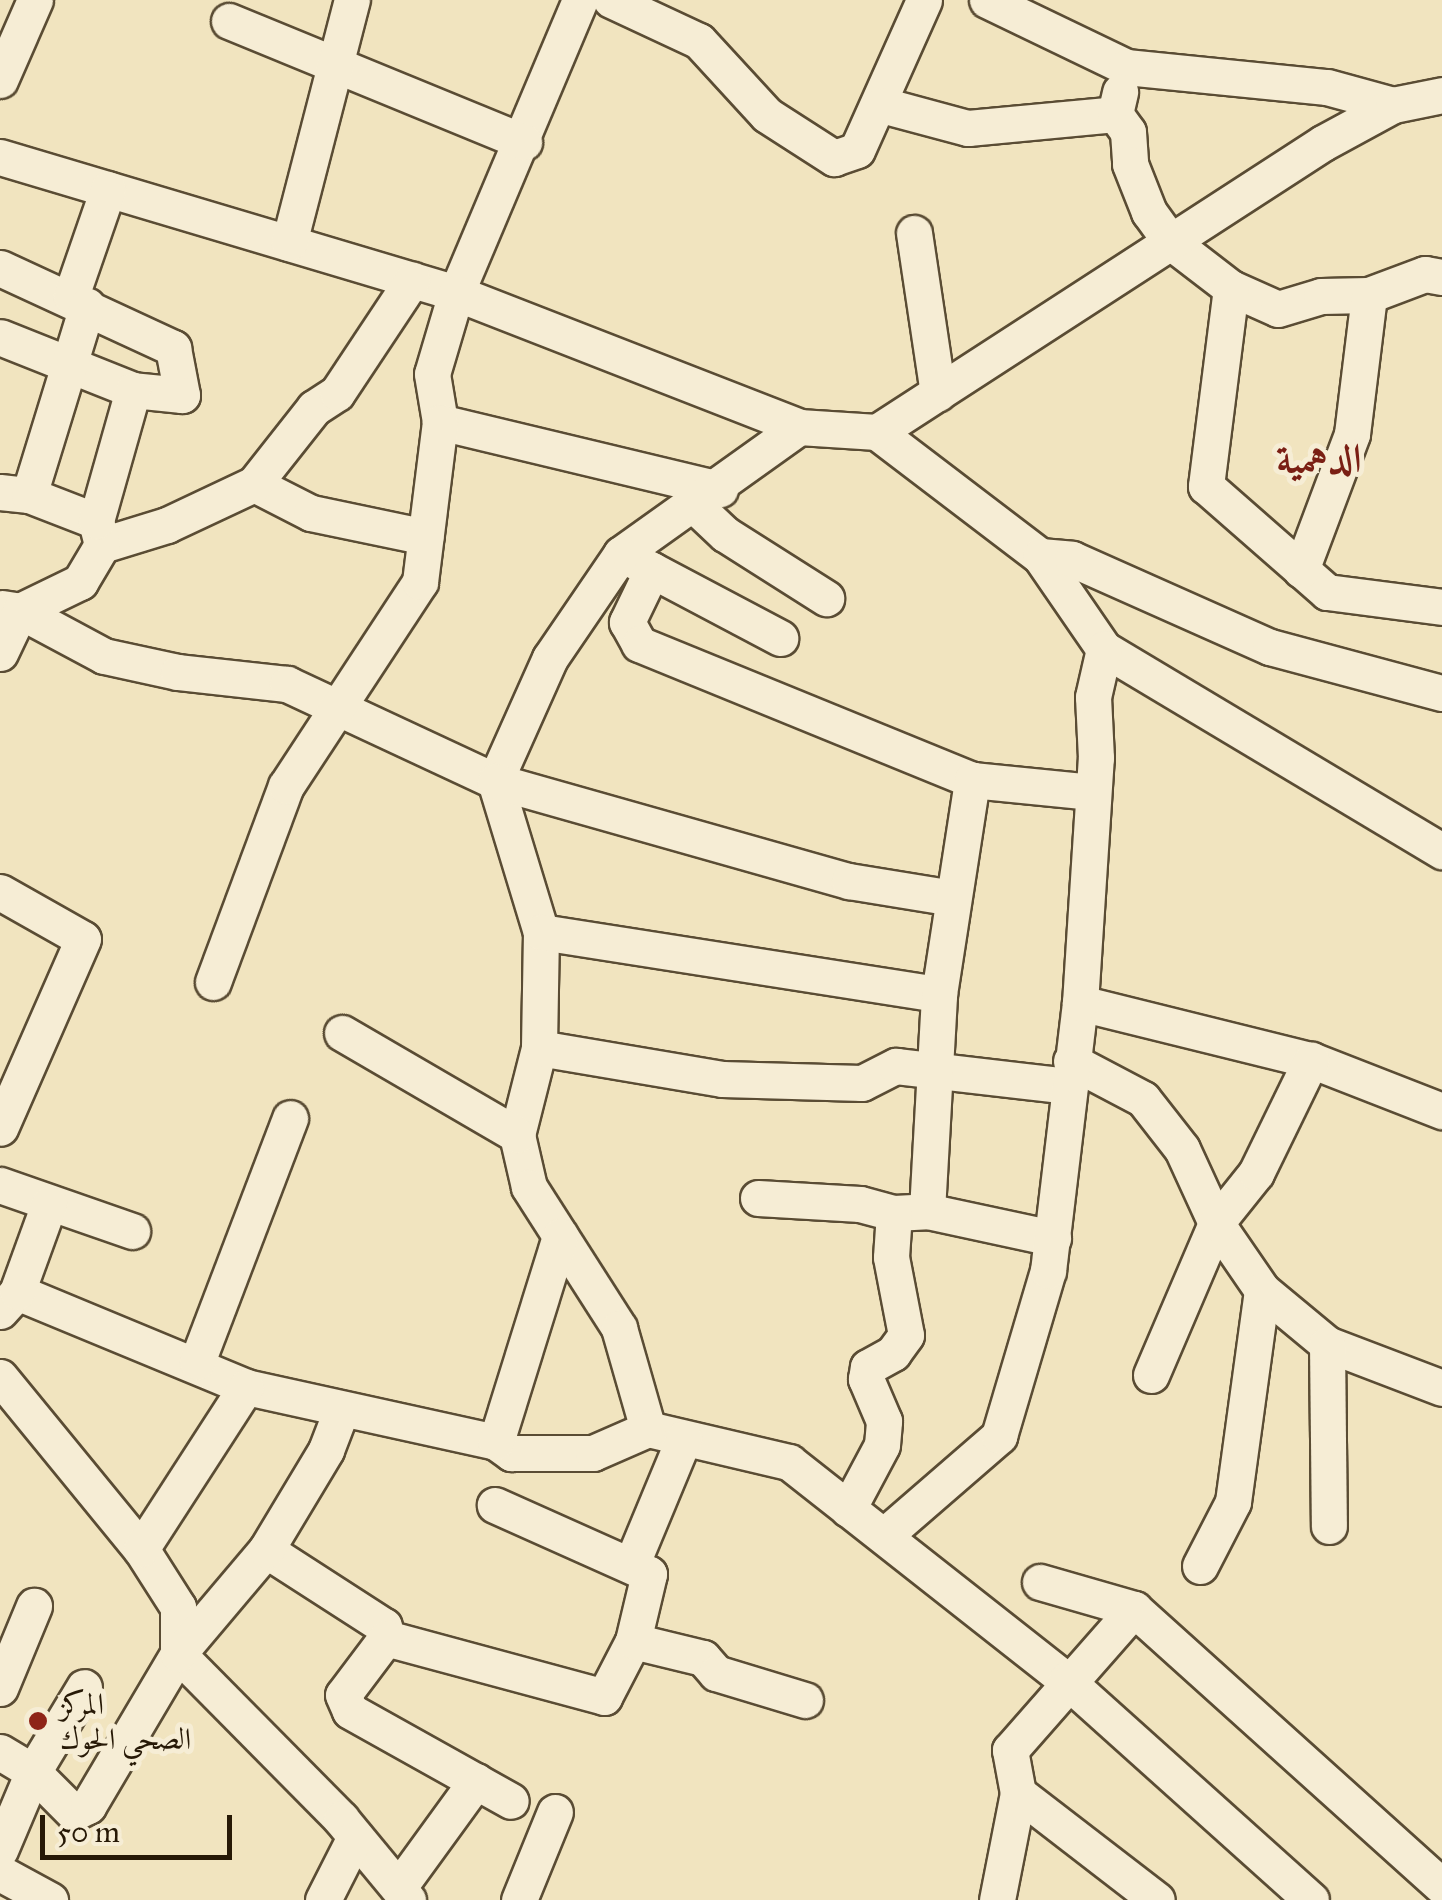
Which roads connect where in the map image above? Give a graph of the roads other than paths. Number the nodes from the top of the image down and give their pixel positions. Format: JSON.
{"nodes":[{"id":1,"x":35,"y":0,"type":"edge"},
{"id":2,"x":352,"y":0,"type":"edge"},
{"id":3,"x":580,"y":0,"type":"edge"},
{"id":4,"x":612,"y":0,"type":"edge"},
{"id":5,"x":924,"y":0,"type":"edge"},
{"id":6,"x":987,"y":0,"type":"edge"},
{"id":7,"x":229,"y":21,"type":"dead end"},
{"id":8,"x":334,"y":66,"type":"junction"},
{"id":9,"x":1126,"y":67,"type":"junction"},
{"id":10,"x":0,"y":80,"type":"edge"},
{"id":11,"x":1442,"y":95,"type":"edge"},
{"id":12,"x":882,"y":105,"type":"junction"},
{"id":13,"x":1393,"y":105,"type":"junction"},
{"id":14,"x":1115,"y":114,"type":"junction"},
{"id":15,"x":524,"y":142,"type":"junction"},
{"id":16,"x":1,"y":160,"type":"edge"},
{"id":17,"x":108,"y":189,"type":"junction"},
{"id":18,"x":914,"y":232,"type":"dead end"},
{"id":19,"x":1171,"y":242,"type":"junction"},
{"id":20,"x":289,"y":243,"type":"junction"},
{"id":21,"x":0,"y":268,"type":"edge"},
{"id":22,"x":1442,"y":278,"type":"edge"},
{"id":23,"x":412,"y":280,"type":"junction"},
{"id":24,"x":1231,"y":288,"type":"junction"},
{"id":25,"x":456,"y":293,"type":"junction"},
{"id":26,"x":1370,"y":295,"type":"junction"},
{"id":27,"x":79,"y":300,"type":"junction"},
{"id":28,"x":0,"y":338,"type":"edge"},
{"id":29,"x":66,"y":366,"type":"junction"},
{"id":30,"x":133,"y":390,"type":"junction"},
{"id":31,"x":938,"y":393,"type":"junction"},
{"id":32,"x":440,"y":422,"type":"junction"},
{"id":33,"x":798,"y":427,"type":"junction"},
{"id":34,"x":878,"y":432,"type":"junction"},
{"id":35,"x":254,"y":484,"type":"junction"},
{"id":36,"x":14,"y":493,"type":"edge"},
{"id":37,"x":705,"y":496,"type":"junction"},
{"id":38,"x":99,"y":533,"type":"junction"},
{"id":39,"x":426,"y":537,"type":"junction"},
{"id":40,"x":1040,"y":556,"type":"junction"},
{"id":41,"x":636,"y":562,"type":"junction"},
{"id":42,"x":1301,"y":570,"type":"junction"},
{"id":43,"x":826,"y":598,"type":"dead end"},
{"id":44,"x":1442,"y":607,"type":"edge"},
{"id":45,"x":10,"y":609,"type":"edge"},
{"id":46,"x":780,"y":638,"type":"dead end"},
{"id":47,"x":1104,"y":649,"type":"junction"},
{"id":48,"x":0,"y":653,"type":"edge"},
{"id":49,"x":1442,"y":694,"type":"edge"},
{"id":50,"x":338,"y":704,"type":"junction"},
{"id":51,"x":972,"y":780,"type":"junction"},
{"id":52,"x":495,"y":781,"type":"junction"},
{"id":53,"x":1092,"y":792,"type":"junction"},
{"id":54,"x":1442,"y":852,"type":"edge"},
{"id":55,"x":0,"y":892,"type":"edge"},
{"id":56,"x":953,"y":898,"type":"junction"},
{"id":57,"x":541,"y":932,"type":"junction"},
{"id":58,"x":213,"y":982,"type":"dead end"},
{"id":59,"x":939,"y":994,"type":"junction"},
{"id":60,"x":1080,"y":1003,"type":"junction"},
{"id":61,"x":342,"y":1034,"type":"dead end"},
{"id":62,"x":538,"y":1048,"type":"junction"},
{"id":63,"x":1310,"y":1060,"type":"junction"},
{"id":64,"x":14,"y":1063,"type":"edge"},
{"id":65,"x":939,"y":1071,"type":"junction"},
{"id":66,"x":1071,"y":1073,"type":"junction"},
{"id":67,"x":1440,"y":1103,"type":"edge"},
{"id":68,"x":290,"y":1118,"type":"dead end"},
{"id":69,"x":0,"y":1128,"type":"edge"},
{"id":70,"x":518,"y":1135,"type":"junction"},
{"id":71,"x":0,"y":1184,"type":"edge"},
{"id":72,"x":758,"y":1198,"type":"dead end"},
{"id":73,"x":49,"y":1204,"type":"junction"},
{"id":74,"x":911,"y":1212,"type":"junction"},
{"id":75,"x":1216,"y":1223,"type":"junction"},
{"id":76,"x":132,"y":1231,"type":"dead end"},
{"id":77,"x":560,"y":1236,"type":"junction"},
{"id":78,"x":1053,"y":1238,"type":"junction"},
{"id":79,"x":1262,"y":1290,"type":"junction"},
{"id":80,"x":8,"y":1302,"type":"edge"},
{"id":81,"x":1326,"y":1344,"type":"junction"},
{"id":82,"x":197,"y":1362,"type":"junction"},
{"id":83,"x":1151,"y":1375,"type":"dead end"},
{"id":84,"x":0,"y":1378,"type":"edge"},
{"id":85,"x":246,"y":1387,"type":"junction"},
{"id":86,"x":1442,"y":1388,"type":"edge"},
{"id":87,"x":341,"y":1411,"type":"junction"},
{"id":88,"x":648,"y":1429,"type":"junction"},
{"id":89,"x":684,"y":1438,"type":"junction"},
{"id":90,"x":503,"y":1448,"type":"junction"},
{"id":91,"x":848,"y":1508,"type":"junction"},
{"id":92,"x":1329,"y":1526,"type":"dead end"},
{"id":93,"x":886,"y":1534,"type":"junction"},
{"id":94,"x":142,"y":1549,"type":"junction"},
{"id":95,"x":266,"y":1550,"type":"junction"},
{"id":96,"x":632,"y":1563,"type":"junction"},
{"id":97,"x":1200,"y":1566,"type":"dead end"},
{"id":98,"x":1040,"y":1582,"type":"dead end"},
{"id":99,"x":34,"y":1606,"type":"dead end"},
{"id":100,"x":1134,"y":1609,"type":"junction"},
{"id":101,"x":386,"y":1638,"type":"junction"},
{"id":102,"x":633,"y":1642,"type":"junction"},
{"id":103,"x":178,"y":1654,"type":"junction"},
{"id":104,"x":1066,"y":1680,"type":"junction"},
{"id":105,"x":0,"y":1688,"type":"edge"},
{"id":106,"x":84,"y":1688,"type":"dead end"},
{"id":107,"x":805,"y":1700,"type":"dead end"},
{"id":108,"x":0,"y":1752,"type":"edge"},
{"id":109,"x":33,"y":1772,"type":"junction"},
{"id":110,"x":476,"y":1780,"type":"junction"},
{"id":111,"x":1018,"y":1793,"type":"junction"},
{"id":112,"x":512,"y":1801,"type":"dead end"},
{"id":113,"x":555,"y":1812,"type":"dead end"},
{"id":114,"x":355,"y":1837,"type":"junction"},
{"id":115,"x":0,"y":1850,"type":"edge"},
{"id":116,"x":0,"y":1873,"type":"edge"},
{"id":117,"x":1442,"y":1886,"type":"edge"},
{"id":118,"x":403,"y":1894,"type":"edge"},
{"id":119,"x":50,"y":1900,"type":"edge"},
{"id":120,"x":323,"y":1900,"type":"edge"},
{"id":121,"x":519,"y":1900,"type":"edge"},
{"id":122,"x":997,"y":1900,"type":"edge"},
{"id":123,"x":1157,"y":1900,"type":"edge"},
{"id":124,"x":1311,"y":1900,"type":"edge"}],
"edges":[{"from":1,"to":10,"type":"street"},
{"from":2,"to":8,"type":"street"},
{"from":3,"to":15,"type":"street"},
{"from":4,"to":12,"type":"street"},
{"from":5,"to":12,"type":"street"},
{"from":6,"to":9,"type":"street"},
{"from":7,"to":8,"type":"street"},
{"from":8,"to":15,"type":"street"},
{"from":8,"to":20,"type":"street"},
{"from":9,"to":13,"type":"street"},
{"from":9,"to":14,"type":"street"},
{"from":11,"to":13,"type":"street"},
{"from":12,"to":14,"type":"street"},
{"from":13,"to":19,"type":"street"},
{"from":14,"to":19,"type":"street"},
{"from":15,"to":25,"type":"street"},
{"from":16,"to":17,"type":"street"},
{"from":17,"to":20,"type":"street"},
{"from":17,"to":27,"type":"street"},
{"from":18,"to":31,"type":"street"},
{"from":19,"to":24,"type":"street"},
{"from":19,"to":31,"type":"street"},
{"from":20,"to":23,"type":"street"},
{"from":21,"to":27,"type":"street"},
{"from":22,"to":26,"type":"street"},
{"from":23,"to":25,"type":"street"},
{"from":23,"to":35,"type":"street"},
{"from":24,"to":26,"type":"street"},
{"from":24,"to":42,"type":"street"},
{"from":25,"to":32,"type":"street"},
{"from":25,"to":33,"type":"street"},
{"from":26,"to":42,"type":"street"},
{"from":27,"to":29,"type":"street"},
{"from":27,"to":30,"type":"street"},
{"from":28,"to":29,"type":"street"},
{"from":29,"to":30,"type":"street"},
{"from":29,"to":36,"type":"street"},
{"from":30,"to":38,"type":"street"},
{"from":31,"to":34,"type":"street"},
{"from":32,"to":37,"type":"street"},
{"from":32,"to":39,"type":"street"},
{"from":33,"to":34,"type":"street"},
{"from":33,"to":37,"type":"street"},
{"from":34,"to":40,"type":"street"},
{"from":35,"to":38,"type":"street"},
{"from":35,"to":39,"type":"street"},
{"from":36,"to":38,"type":"street"},
{"from":37,"to":41,"type":"street"},
{"from":37,"to":43,"type":"street"},
{"from":38,"to":45,"type":"street"},
{"from":39,"to":50,"type":"street"},
{"from":40,"to":47,"type":"street"},
{"from":40,"to":49,"type":"street"},
{"from":41,"to":46,"type":"street"},
{"from":41,"to":51,"type":"street"},
{"from":41,"to":52,"type":"street"},
{"from":42,"to":44,"type":"street"},
{"from":45,"to":48,"type":"street"},
{"from":45,"to":50,"type":"street"},
{"from":47,"to":53,"type":"street"},
{"from":47,"to":54,"type":"street"},
{"from":50,"to":52,"type":"street"},
{"from":50,"to":58,"type":"street"},
{"from":51,"to":53,"type":"street"},
{"from":51,"to":56,"type":"street"},
{"from":52,"to":56,"type":"street"},
{"from":52,"to":57,"type":"street"},
{"from":53,"to":60,"type":"street"},
{"from":55,"to":64,"type":"street"},
{"from":56,"to":59,"type":"street"},
{"from":57,"to":59,"type":"street"},
{"from":57,"to":62,"type":"street"},
{"from":59,"to":65,"type":"street"},
{"from":60,"to":63,"type":"street"},
{"from":60,"to":66,"type":"street"},
{"from":61,"to":70,"type":"street"},
{"from":62,"to":65,"type":"street"},
{"from":62,"to":70,"type":"street"},
{"from":63,"to":67,"type":"street"},
{"from":63,"to":75,"type":"street"},
{"from":64,"to":69,"type":"street"},
{"from":65,"to":66,"type":"street"},
{"from":65,"to":74,"type":"street"},
{"from":66,"to":75,"type":"street"},
{"from":66,"to":78,"type":"street"},
{"from":68,"to":82,"type":"street"},
{"from":70,"to":77,"type":"street"},
{"from":71,"to":73,"type":"street"},
{"from":72,"to":74,"type":"street"},
{"from":73,"to":76,"type":"street"},
{"from":73,"to":80,"type":"street"},
{"from":74,"to":78,"type":"street"},
{"from":74,"to":91,"type":"street"},
{"from":75,"to":79,"type":"street"},
{"from":75,"to":83,"type":"street"},
{"from":77,"to":88,"type":"street"},
{"from":77,"to":90,"type":"street"},
{"from":78,"to":93,"type":"street"},
{"from":79,"to":81,"type":"street"},
{"from":79,"to":97,"type":"street"},
{"from":80,"to":82,"type":"street"},
{"from":81,"to":86,"type":"street"},
{"from":81,"to":92,"type":"street"},
{"from":82,"to":85,"type":"street"},
{"from":84,"to":94,"type":"street"},
{"from":85,"to":87,"type":"street"},
{"from":85,"to":94,"type":"street"},
{"from":87,"to":90,"type":"street"},
{"from":87,"to":95,"type":"street"},
{"from":88,"to":89,"type":"street"},
{"from":88,"to":90,"type":"street"},
{"from":89,"to":91,"type":"street"},
{"from":89,"to":96,"type":"street"},
{"from":90,"to":96,"type":"street"},
{"from":91,"to":93,"type":"street"},
{"from":93,"to":104,"type":"street"},
{"from":94,"to":103,"type":"street"},
{"from":95,"to":101,"type":"street"},
{"from":95,"to":103,"type":"street"},
{"from":96,"to":102,"type":"street"},
{"from":98,"to":100,"type":"street"},
{"from":99,"to":105,"type":"street"},
{"from":100,"to":104,"type":"street"},
{"from":100,"to":117,"type":"street"},
{"from":101,"to":102,"type":"street"},
{"from":101,"to":110,"type":"street"},
{"from":102,"to":107,"type":"street"},
{"from":103,"to":109,"type":"street"},
{"from":103,"to":114,"type":"street"},
{"from":104,"to":111,"type":"street"},
{"from":104,"to":124,"type":"street"},
{"from":106,"to":109,"type":"street"},
{"from":108,"to":109,"type":"street"},
{"from":109,"to":115,"type":"street"},
{"from":110,"to":112,"type":"street"},
{"from":110,"to":118,"type":"street"},
{"from":111,"to":122,"type":"street"},
{"from":111,"to":123,"type":"street"},
{"from":113,"to":121,"type":"street"},
{"from":114,"to":118,"type":"street"},
{"from":114,"to":120,"type":"street"},
{"from":116,"to":119,"type":"street"}]}
